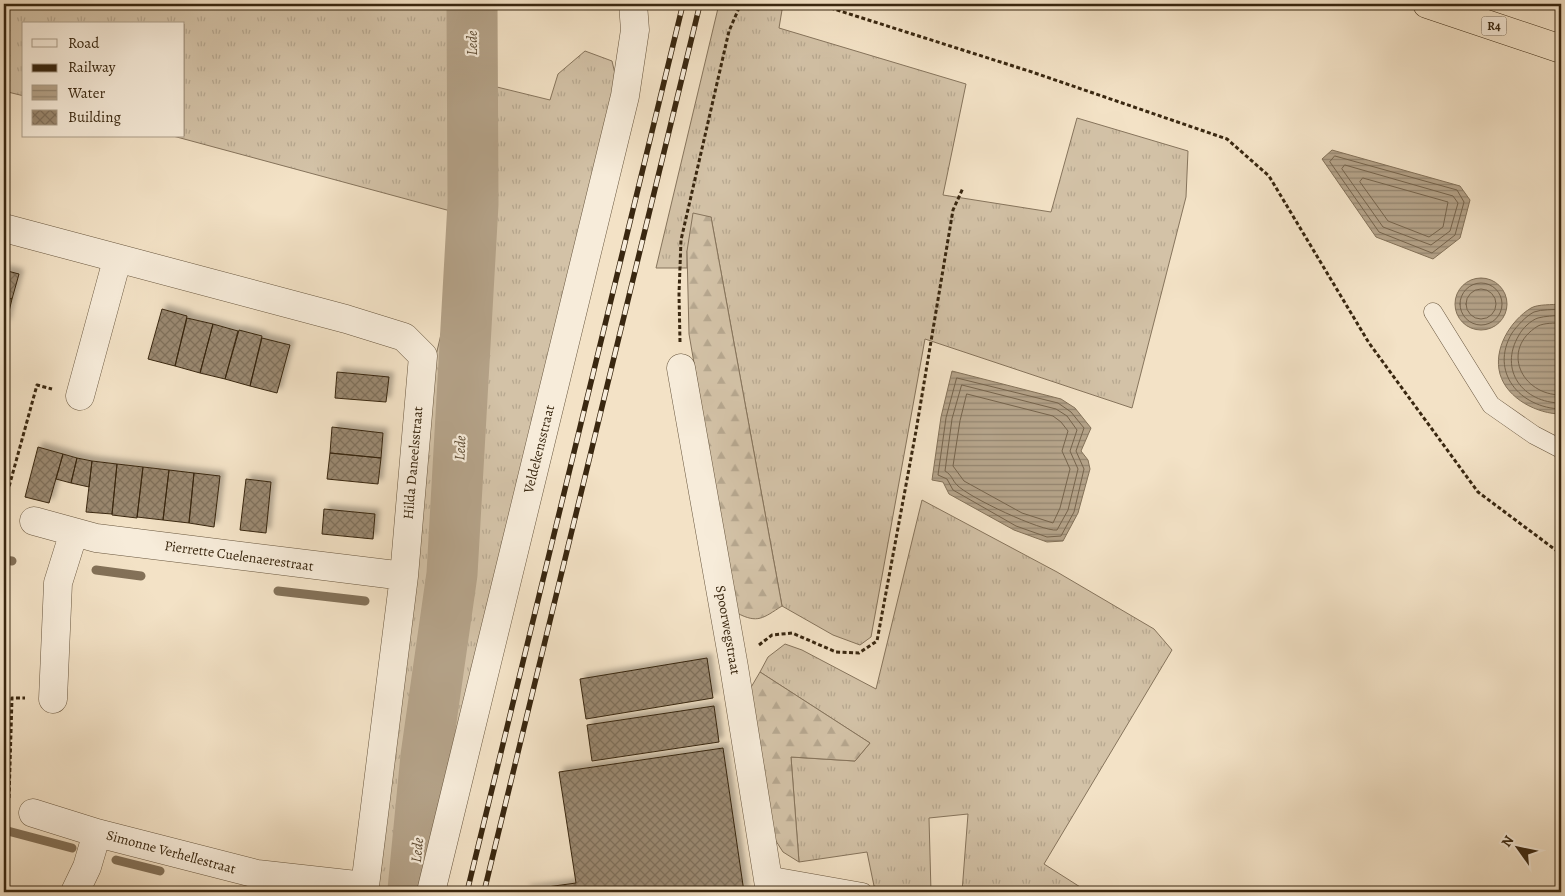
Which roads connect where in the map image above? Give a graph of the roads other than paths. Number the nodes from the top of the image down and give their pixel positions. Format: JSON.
{"nodes":[{"id":1,"x":633,"y":4,"type":"edge"},
{"id":2,"x":1427,"y":4,"type":"edge"},
{"id":3,"x":1561,"y":49,"type":"edge"},
{"id":4,"x":4,"y":228,"type":"edge"},
{"id":5,"x":117,"y":260,"type":"junction"},
{"id":6,"x":1432,"y":312,"type":"dead end"},
{"id":7,"x":682,"y":368,"type":"road end"},
{"id":8,"x":80,"y":396,"type":"road end"},
{"id":9,"x":1561,"y":449,"type":"edge"},
{"id":10,"x":34,"y":521,"type":"dead end"},
{"id":11,"x":74,"y":532,"type":"junction"},
{"id":12,"x":404,"y":576,"type":"junction"},
{"id":13,"x":53,"y":699,"type":"road end"},
{"id":14,"x":33,"y":813,"type":"dead end"},
{"id":15,"x":97,"y":832,"type":"junction"},
{"id":16,"x":768,"y":884,"type":"edge"},
{"id":17,"x":365,"y":889,"type":"edge"},
{"id":18,"x":75,"y":892,"type":"edge"},
{"id":19,"x":431,"y":892,"type":"edge"},
{"id":20,"x":863,"y":892,"type":"edge"}],
"edges":[{"from":1,"to":19,"type":"street","name":"Veldekensstraat"},
{"from":2,"to":3,"type":"highway","number":"R4"},
{"from":4,"to":5,"type":"street","name":"Hilda Daneelsstraat"},
{"from":5,"to":8,"type":"street"},
{"from":5,"to":12,"type":"street","name":"Hilda Daneelsstraat"},
{"from":6,"to":9,"type":"lane"},
{"from":7,"to":16,"type":"street","name":"Spoorwegstraat"},
{"from":10,"to":11,"type":"street","name":"Pierrette Cuelenaerestraat"},
{"from":11,"to":12,"type":"street","name":"Pierrette Cuelenaerestraat"},
{"from":11,"to":13,"type":"street"},
{"from":12,"to":17,"type":"street","name":"Hilda Daneelsstraat"},
{"from":14,"to":15,"type":"street","name":"Simonne Verhellestraat"},
{"from":15,"to":17,"type":"street","name":"Simonne Verhellestraat"},
{"from":15,"to":18,"type":"street","name":"Simonne Verhellestraat"},
{"from":16,"to":20,"type":"lane"}]}
